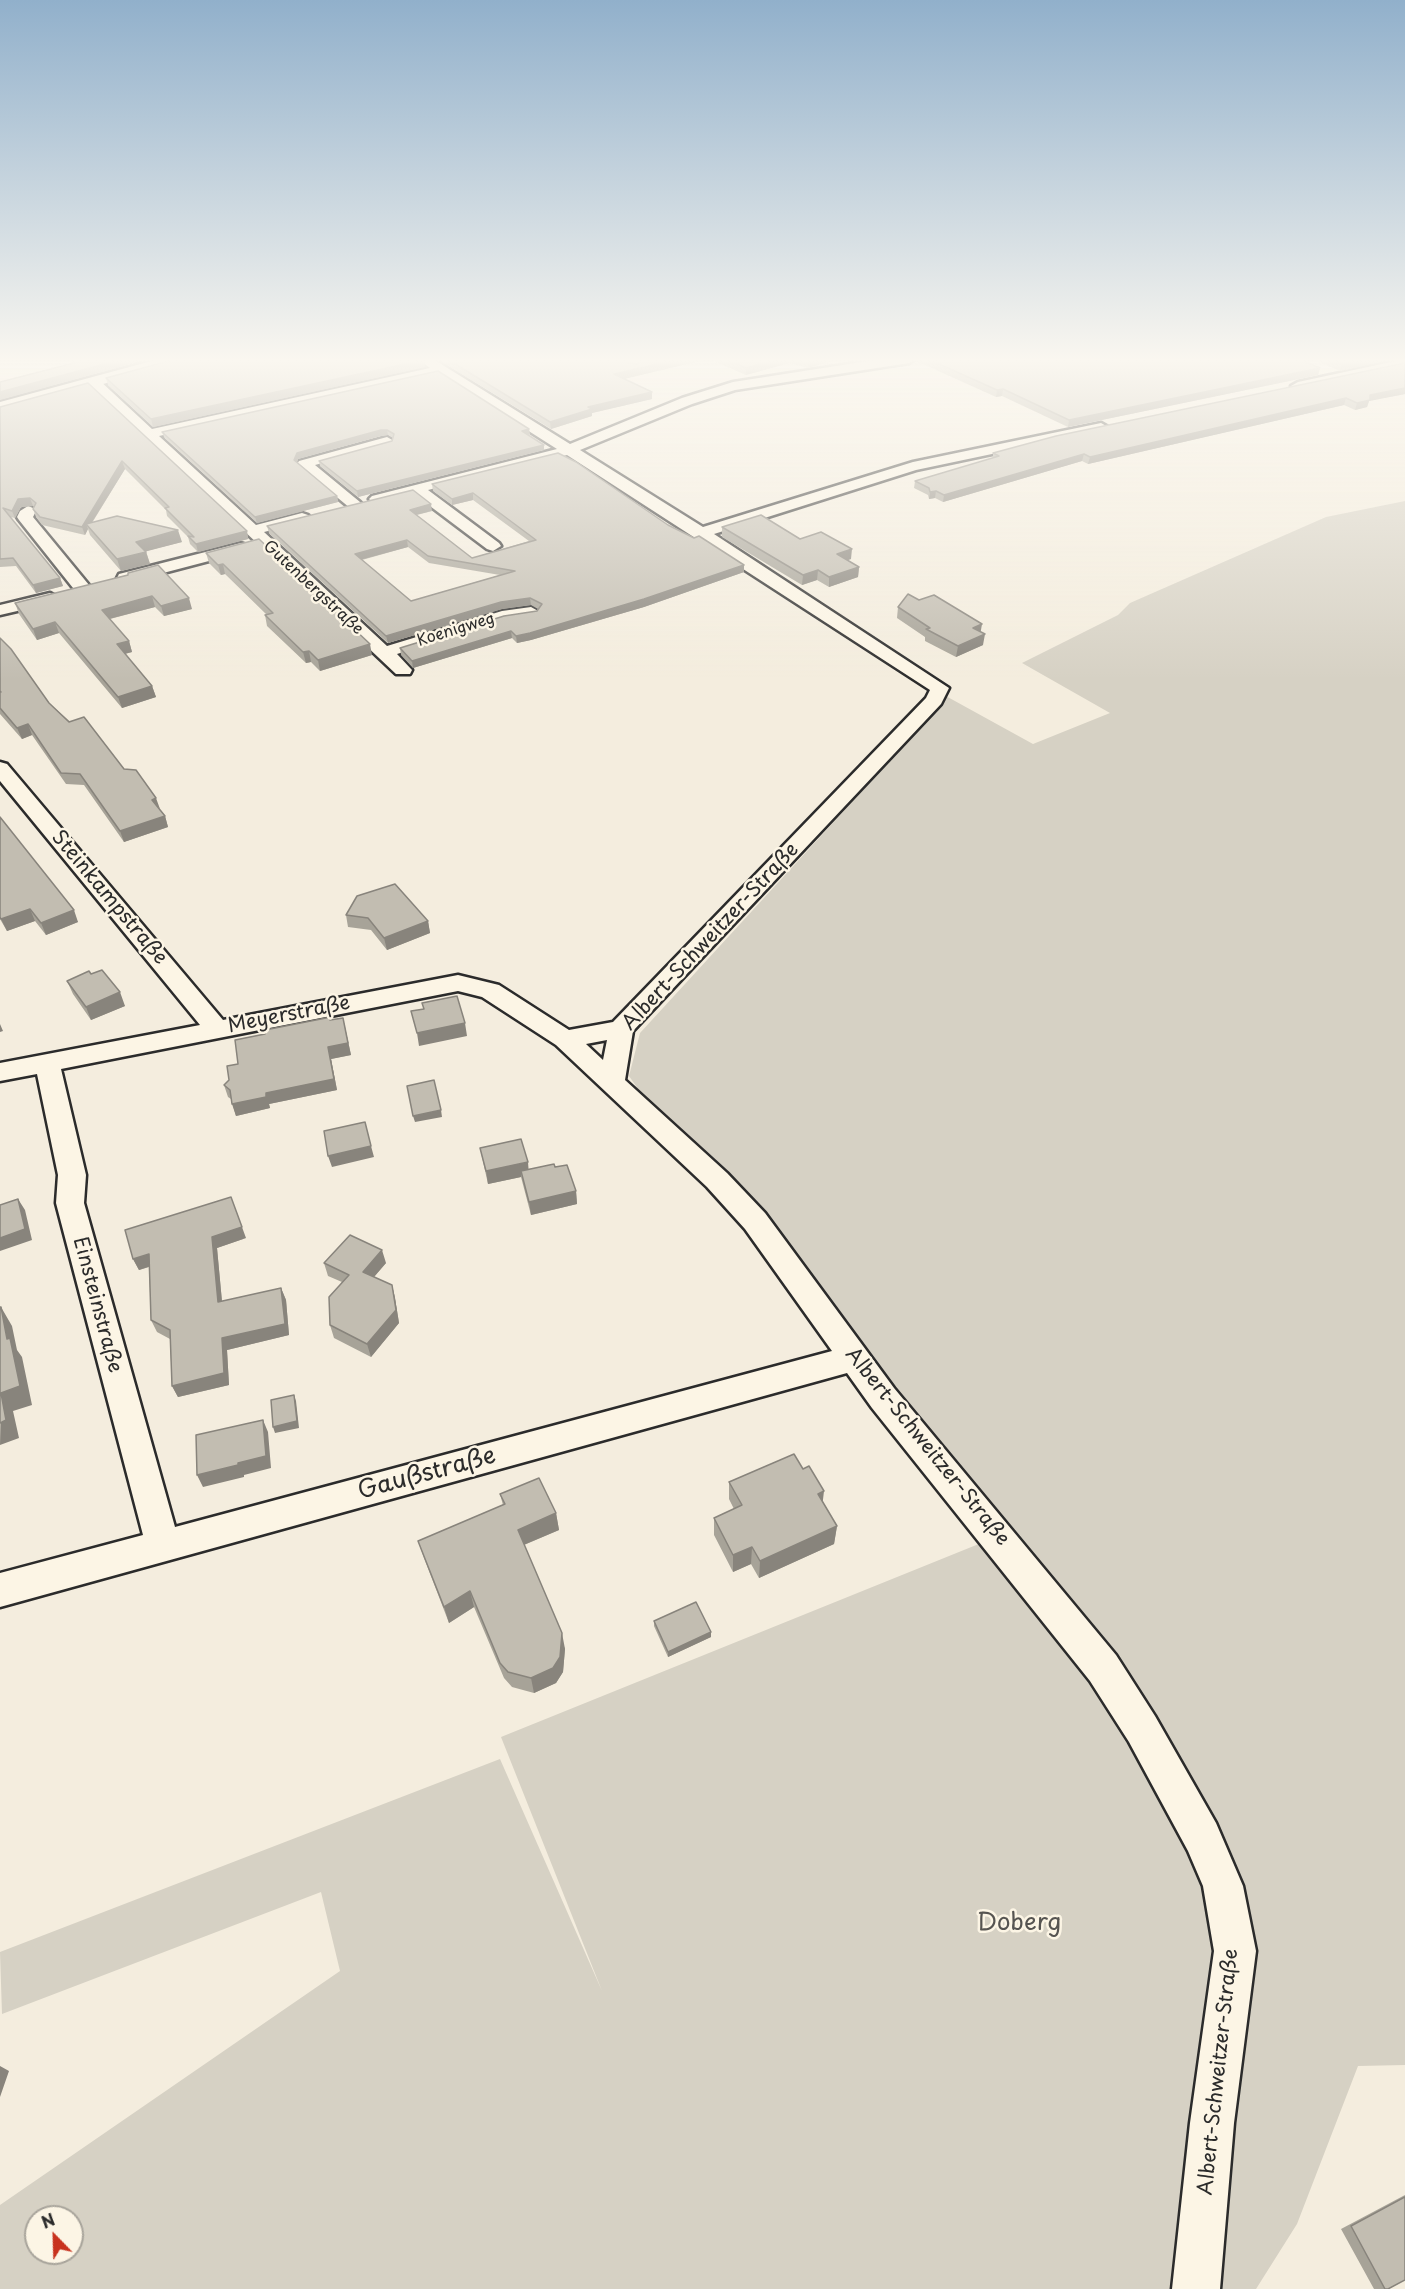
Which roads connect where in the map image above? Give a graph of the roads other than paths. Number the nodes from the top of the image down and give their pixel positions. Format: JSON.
{"nodes":[{"id":1,"x":182,"y":466,"type":"edge"},
{"id":2,"x":306,"y":466,"type":"edge"},
{"id":3,"x":507,"y":466,"type":"edge"},
{"id":4,"x":593,"y":466,"type":"edge"},
{"id":5,"x":915,"y":466,"type":"edge"},
{"id":6,"x":417,"y":489,"type":"junction"},
{"id":7,"x":355,"y":505,"type":"junction"},
{"id":8,"x":28,"y":511,"type":"dead end"},
{"id":9,"x":701,"y":533,"type":"junction"},
{"id":10,"x":257,"y":536,"type":"junction"},
{"id":11,"x":493,"y":546,"type":"dead end"},
{"id":12,"x":95,"y":586,"type":"junction"},
{"id":13,"x":0,"y":610,"type":"edge"},
{"id":14,"x":531,"y":612,"type":"edge"},
{"id":15,"x":382,"y":653,"type":"junction"},
{"id":16,"x":403,"y":670,"type":"dead end"},
{"id":17,"x":0,"y":768,"type":"edge"},
{"id":18,"x":217,"y":1029,"type":"junction"},
{"id":19,"x":621,"y":1029,"type":"junction"},
{"id":20,"x":565,"y":1039,"type":"junction"},
{"id":21,"x":47,"y":1063,"type":"junction"},
{"id":22,"x":0,"y":1072,"type":"edge"},
{"id":23,"x":612,"y":1082,"type":"junction"},
{"id":24,"x":853,"y":1358,"type":"junction"},
{"id":25,"x":162,"y":1546,"type":"junction"},
{"id":26,"x":0,"y":1590,"type":"edge"},
{"id":27,"x":1196,"y":2289,"type":"edge"}],
"edges":[{"from":1,"to":10,"type":"street","name":"Gutenbergstraße"},
{"from":2,"to":7,"type":"street"},
{"from":3,"to":6,"type":"street"},
{"from":4,"to":9,"type":"street","name":"Albert-Schweitzer-Straße"},
{"from":5,"to":9,"type":"street"},
{"from":6,"to":7,"type":"street"},
{"from":6,"to":11,"type":"street"},
{"from":7,"to":10,"type":"street"},
{"from":8,"to":12,"type":"street"},
{"from":9,"to":19,"type":"street","name":"Albert-Schweitzer-Straße"},
{"from":10,"to":12,"type":"street"},
{"from":10,"to":15,"type":"street","name":"Gutenbergstraße"},
{"from":12,"to":13,"type":"street"},
{"from":14,"to":15,"type":"street","name":"Koenigweg"},
{"from":15,"to":16,"type":"street","name":"Gutenbergstraße"},
{"from":17,"to":18,"type":"street","name":"Steinkampstraße"},
{"from":18,"to":20,"type":"street","name":"Meyerstraße"},
{"from":18,"to":21,"type":"street","name":"Meyerstraße"},
{"from":19,"to":20,"type":"street"},
{"from":19,"to":23,"type":"street","name":"Albert-Schweitzer-Straße"},
{"from":20,"to":23,"type":"street","name":"Meyerstraße"},
{"from":21,"to":22,"type":"street","name":"Meyerstraße"},
{"from":21,"to":25,"type":"street","name":"Einsteinstraße"},
{"from":23,"to":24,"type":"street","name":"Albert-Schweitzer-Straße"},
{"from":24,"to":25,"type":"street","name":"Gaußstraße"},
{"from":24,"to":27,"type":"street","name":"Albert-Schweitzer-Straße"},
{"from":25,"to":26,"type":"street","name":"Gaußstraße"}]}
